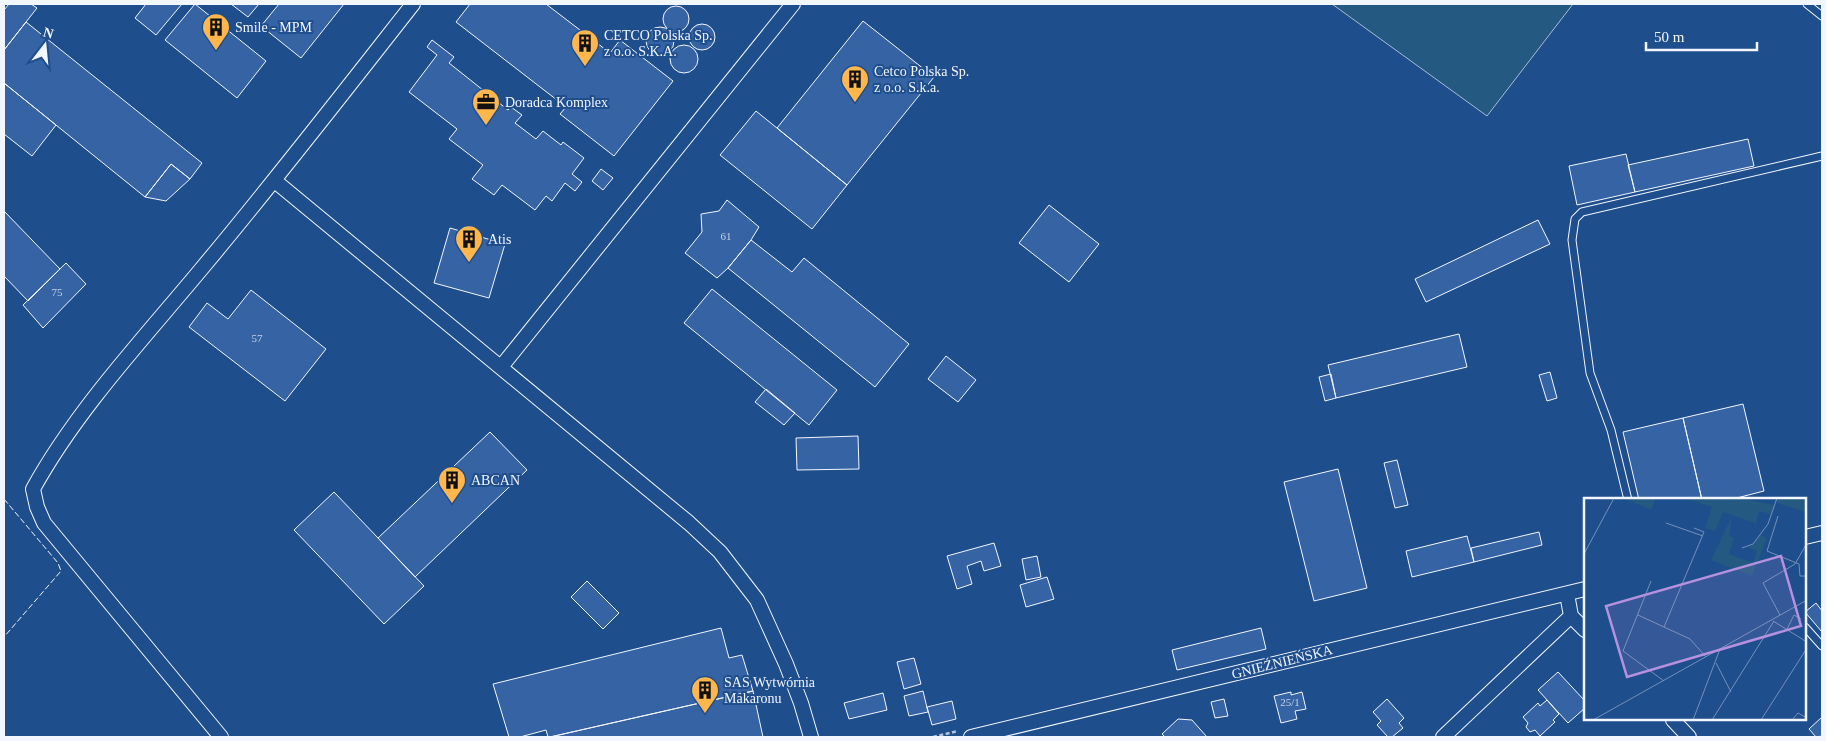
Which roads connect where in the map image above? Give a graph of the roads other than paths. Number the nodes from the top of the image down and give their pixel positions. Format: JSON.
{"nodes":[{"id":1,"x":413,"y":4,"type":"edge"},
{"id":2,"x":793,"y":4,"type":"edge"},
{"id":3,"x":1807,"y":4,"type":"edge"},
{"id":4,"x":1822,"y":16,"type":"edge"},
{"id":5,"x":1822,"y":156,"type":"edge"},
{"id":6,"x":275,"y":180,"type":"junction"},
{"id":7,"x":501,"y":367,"type":"junction"},
{"id":8,"x":1628,"y":498,"type":"edge"},
{"id":9,"x":1822,"y":533,"type":"edge"},
{"id":10,"x":1806,"y":537,"type":"edge"},
{"id":11,"x":1584,"y":589,"type":"edge"},
{"id":12,"x":1567,"y":594,"type":"junction"},
{"id":13,"x":1571,"y":616,"type":"junction"},
{"id":14,"x":1806,"y":628,"type":"edge"},
{"id":15,"x":1584,"y":629,"type":"edge"},
{"id":16,"x":1822,"y":646,"type":"edge"},
{"id":17,"x":221,"y":737,"type":"edge"},
{"id":18,"x":811,"y":737,"type":"edge"},
{"id":19,"x":976,"y":737,"type":"edge"},
{"id":20,"x":1442,"y":737,"type":"edge"}],
"edges":[{"from":1,"to":6,"type":"street"},
{"from":2,"to":7,"type":"street"},
{"from":3,"to":4,"type":"lane"},
{"from":5,"to":8,"type":"lane"},
{"from":6,"to":7,"type":"street"},
{"from":6,"to":17,"type":"street"},
{"from":7,"to":18,"type":"street"},
{"from":9,"to":10,"type":"street"},
{"from":11,"to":12,"type":"street","name":"GNIEŹNIEŃSKA"},
{"from":12,"to":13,"type":"street"},
{"from":12,"to":19,"type":"street","name":"GNIEŹNIEŃSKA"},
{"from":13,"to":15,"type":"street"},
{"from":13,"to":20,"type":"street"},
{"from":14,"to":16,"type":"lane"}]}
